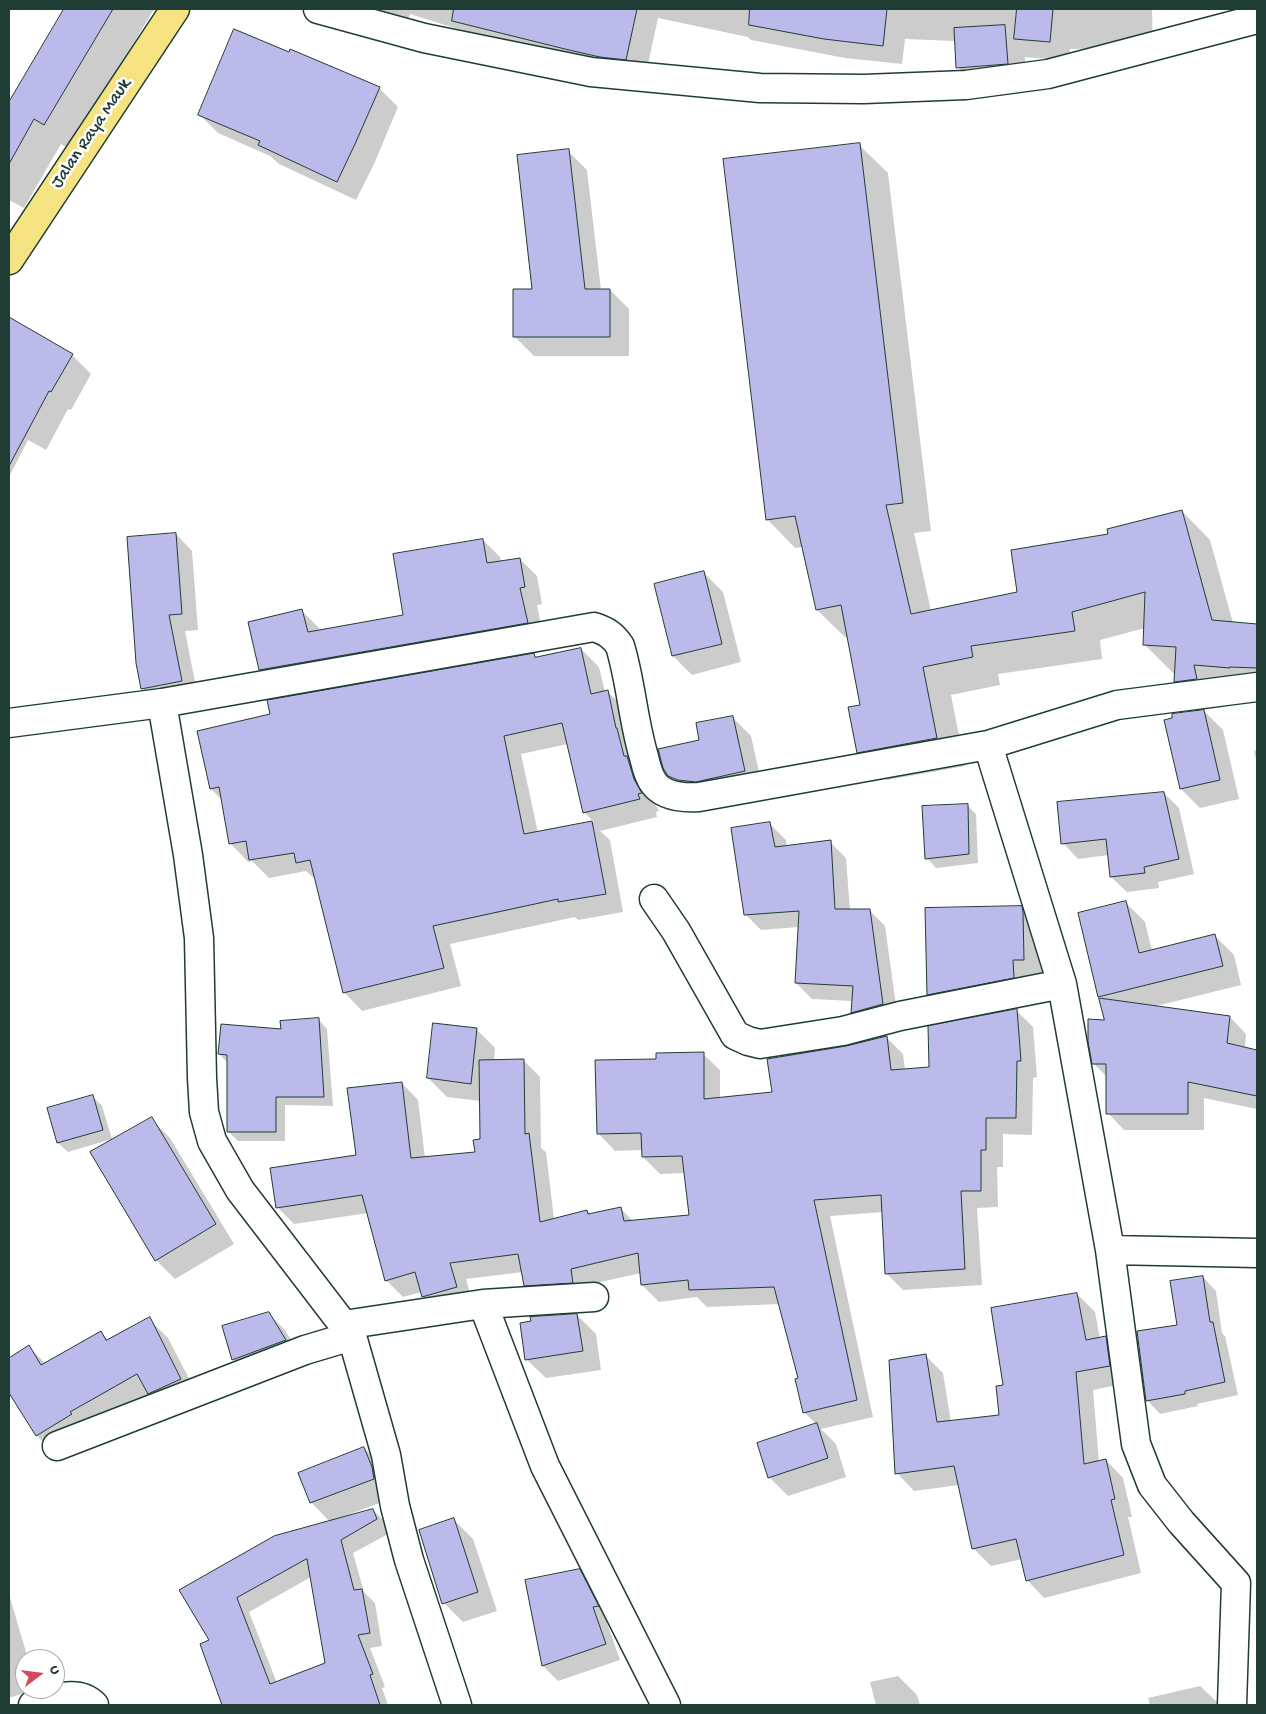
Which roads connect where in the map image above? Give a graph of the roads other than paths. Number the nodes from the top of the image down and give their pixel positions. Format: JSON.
{"nodes":[{"id":1,"x":176,"y":9,"type":"edge"},
{"id":2,"x":318,"y":9,"type":"edge"},
{"id":3,"x":1257,"y":19,"type":"edge"},
{"id":4,"x":9,"y":260,"type":"edge"},
{"id":5,"x":1257,"y":687,"type":"edge"},
{"id":6,"x":162,"y":703,"type":"junction"},
{"id":7,"x":9,"y":723,"type":"edge"},
{"id":8,"x":988,"y":745,"type":"junction"},
{"id":9,"x":654,"y":899,"type":"dead end"},
{"id":10,"x":1062,"y":984,"type":"junction"},
{"id":11,"x":1110,"y":1250,"type":"junction"},
{"id":12,"x":1257,"y":1253,"type":"edge"},
{"id":13,"x":594,"y":1297,"type":"dead end"},
{"id":14,"x":483,"y":1304,"type":"junction"},
{"id":15,"x":348,"y":1330,"type":"junction"},
{"id":16,"x":57,"y":1446,"type":"dead end"},
{"id":17,"x":1247,"y":1581,"type":"edge"},
{"id":18,"x":33,"y":1705,"type":"edge"},
{"id":19,"x":94,"y":1705,"type":"edge"},
{"id":20,"x":457,"y":1705,"type":"edge"},
{"id":21,"x":666,"y":1705,"type":"edge"},
{"id":22,"x":1232,"y":1705,"type":"edge"}],
"edges":[{"from":1,"to":4,"type":"main road","name":"Jalan Raya Mauk"},
{"from":2,"to":3,"type":"street"},
{"from":5,"to":8,"type":"street"},
{"from":6,"to":7,"type":"street"},
{"from":6,"to":8,"type":"street"},
{"from":6,"to":15,"type":"street"},
{"from":8,"to":10,"type":"street"},
{"from":9,"to":10,"type":"street"},
{"from":10,"to":11,"type":"street"},
{"from":11,"to":12,"type":"street"},
{"from":11,"to":17,"type":"street"},
{"from":13,"to":14,"type":"street"},
{"from":14,"to":15,"type":"street"},
{"from":14,"to":21,"type":"street"},
{"from":15,"to":16,"type":"street"},
{"from":15,"to":20,"type":"street"},
{"from":17,"to":22,"type":"street"},
{"from":18,"to":19,"type":"street"}]}
